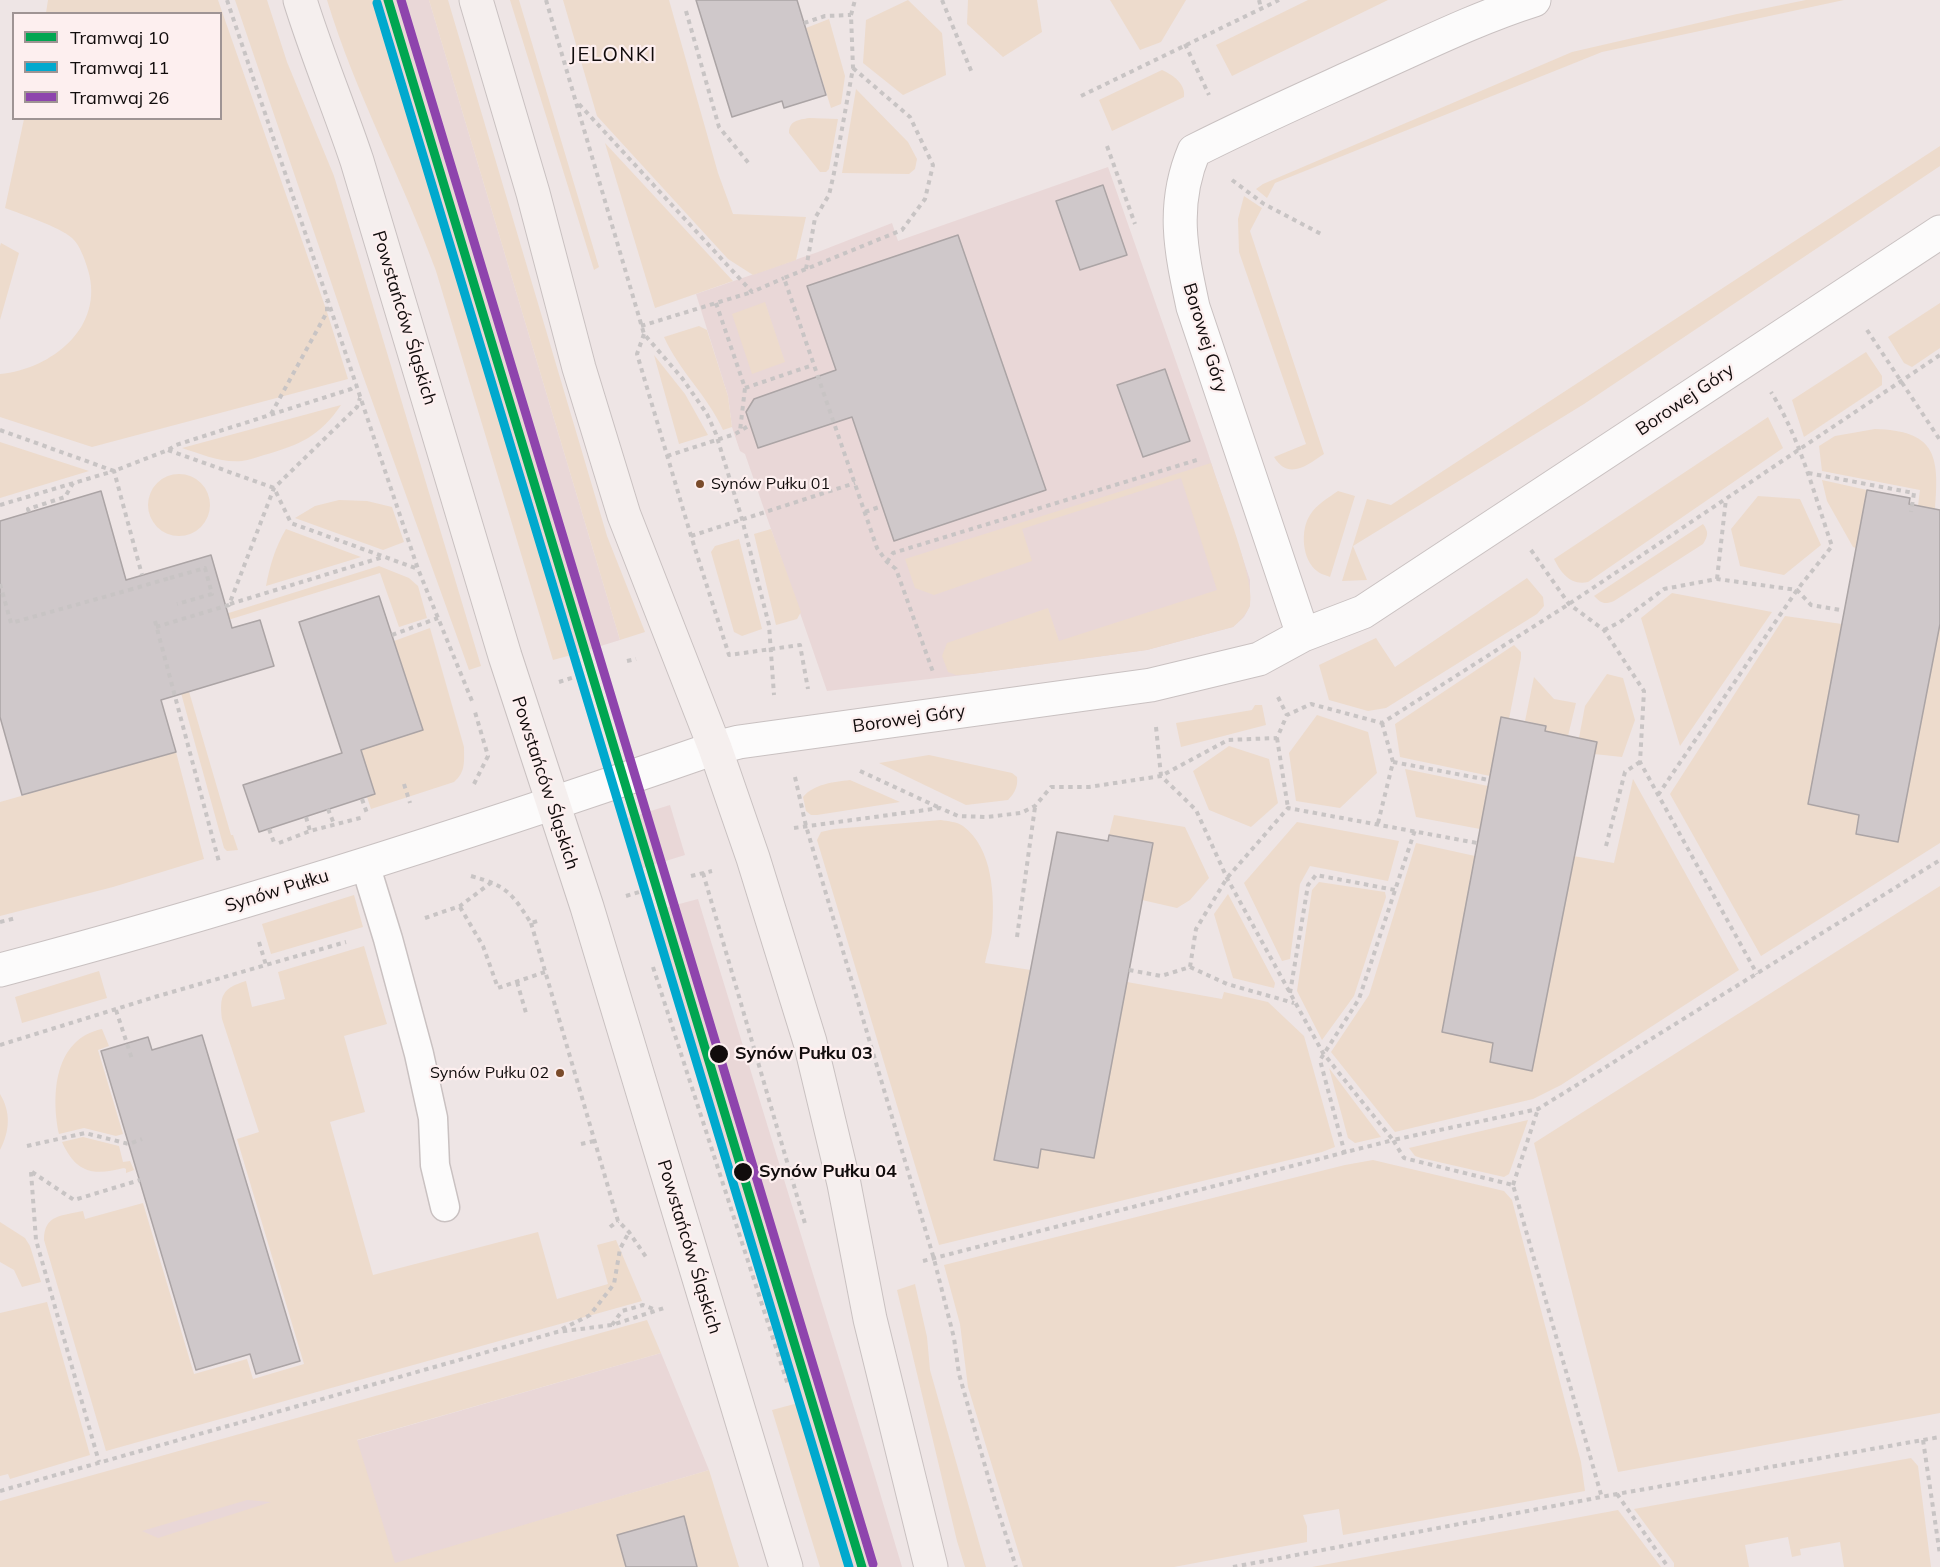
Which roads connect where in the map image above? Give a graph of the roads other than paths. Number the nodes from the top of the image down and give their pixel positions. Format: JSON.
{"nodes":[{"id":1,"x":300,"y":0,"type":"edge"},
{"id":2,"x":476,"y":0,"type":"edge"},
{"id":3,"x":1534,"y":0,"type":"edge"},
{"id":4,"x":1940,"y":232,"type":"edge"},
{"id":5,"x":1303,"y":635,"type":"junction"},
{"id":6,"x":715,"y":748,"type":"junction"},
{"id":7,"x":552,"y":805,"type":"junction"},
{"id":8,"x":365,"y":864,"type":"junction"},
{"id":9,"x":0,"y":970,"type":"edge"},
{"id":10,"x":445,"y":1207,"type":"dead end"},
{"id":11,"x":786,"y":1567,"type":"edge"},
{"id":12,"x":931,"y":1567,"type":"edge"}],
"edges":[{"from":1,"to":7,"type":"main road","name":"Powstańców Śląskich"},
{"from":2,"to":6,"type":"main road"},
{"from":3,"to":5,"type":"street","name":"Borowej Góry"},
{"from":4,"to":5,"type":"street","name":"Borowej Góry"},
{"from":5,"to":6,"type":"street","name":"Borowej Góry"},
{"from":6,"to":7,"type":"street","name":"Borowej Góry"},
{"from":6,"to":12,"type":"main road"},
{"from":7,"to":8,"type":"street","name":"Synów Pułku"},
{"from":7,"to":11,"type":"main road","name":"Powstańców Śląskich"},
{"from":8,"to":9,"type":"street","name":"Synów Pułku"},
{"from":8,"to":10,"type":"lane"}]}
